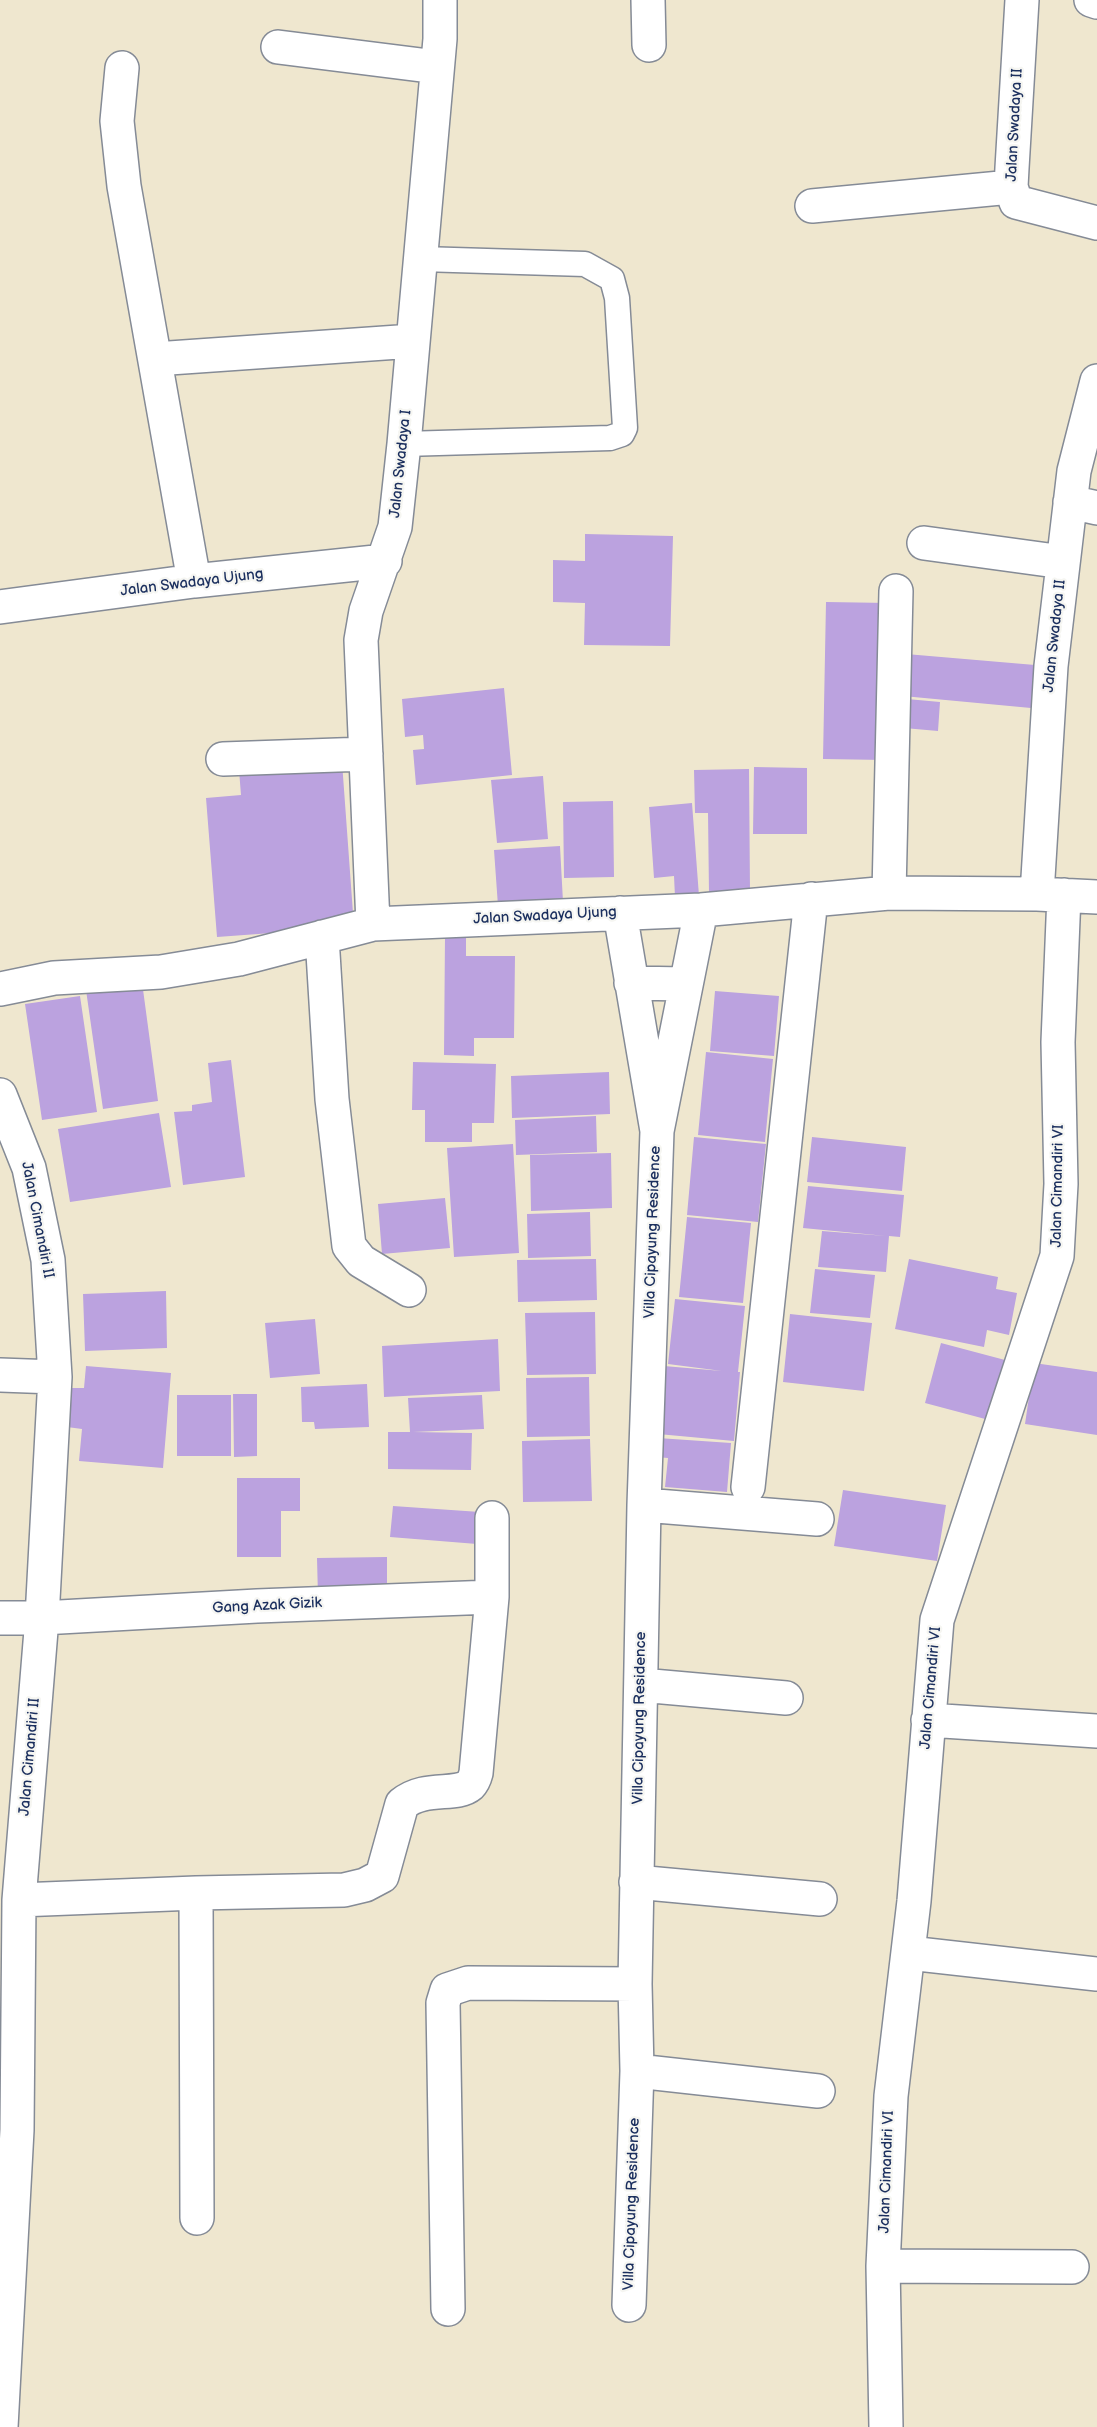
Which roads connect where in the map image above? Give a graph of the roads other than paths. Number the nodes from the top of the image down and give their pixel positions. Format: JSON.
{"nodes":[{"id":1,"x":440,"y":0,"type":"edge"},
{"id":2,"x":648,"y":0,"type":"edge"},
{"id":3,"x":1022,"y":0,"type":"edge"},
{"id":4,"x":1091,"y":0,"type":"edge"},
{"id":5,"x":1097,"y":2,"type":"edge"},
{"id":6,"x":649,"y":45,"type":"dead end"},
{"id":7,"x":278,"y":47,"type":"dead end"},
{"id":8,"x":437,"y":67,"type":"junction"},
{"id":9,"x":122,"y":68,"type":"dead end"},
{"id":10,"x":1011,"y":187,"type":"junction"},
{"id":11,"x":812,"y":206,"type":"dead end"},
{"id":12,"x":1097,"y":223,"type":"edge"},
{"id":13,"x":421,"y":259,"type":"junction"},
{"id":14,"x":413,"y":341,"type":"junction"},
{"id":15,"x":155,"y":359,"type":"junction"},
{"id":16,"x":1097,"y":381,"type":"edge"},
{"id":17,"x":404,"y":444,"type":"junction"},
{"id":18,"x":1083,"y":506,"type":"edge"},
{"id":19,"x":924,"y":543,"type":"dead end"},
{"id":20,"x":385,"y":561,"type":"junction"},
{"id":21,"x":1063,"y":562,"type":"junction"},
{"id":22,"x":194,"y":581,"type":"junction"},
{"id":23,"x":896,"y":591,"type":"dead end"},
{"id":24,"x":0,"y":608,"type":"edge"},
{"id":25,"x":366,"y":754,"type":"junction"},
{"id":26,"x":223,"y":759,"type":"dead end"},
{"id":27,"x":889,"y":893,"type":"junction"},
{"id":28,"x":1051,"y":894,"type":"junction"},
{"id":29,"x":1097,"y":897,"type":"edge"},
{"id":30,"x":811,"y":899,"type":"junction"},
{"id":31,"x":701,"y":909,"type":"junction"},
{"id":32,"x":620,"y":913,"type":"junction"},
{"id":33,"x":373,"y":924,"type":"junction"},
{"id":34,"x":322,"y":937,"type":"junction"},
{"id":35,"x":631,"y":983,"type":"junction"},
{"id":36,"x":685,"y":984,"type":"junction"},
{"id":37,"x":0,"y":989,"type":"edge"},
{"id":38,"x":0,"y":1095,"type":"edge"},
{"id":39,"x":657,"y":1131,"type":"junction"},
{"id":40,"x":409,"y":1290,"type":"dead end"},
{"id":41,"x":0,"y":1375,"type":"edge"},
{"id":42,"x":55,"y":1377,"type":"junction"},
{"id":43,"x":748,"y":1487,"type":"dead end"},
{"id":44,"x":644,"y":1505,"type":"junction"},
{"id":45,"x":492,"y":1518,"type":"dead end"},
{"id":46,"x":817,"y":1519,"type":"dead end"},
{"id":47,"x":492,"y":1597,"type":"junction"},
{"id":48,"x":0,"y":1618,"type":"edge"},
{"id":49,"x":42,"y":1618,"type":"junction"},
{"id":50,"x":641,"y":1685,"type":"junction"},
{"id":51,"x":786,"y":1698,"type":"dead end"},
{"id":52,"x":928,"y":1720,"type":"junction"},
{"id":53,"x":1097,"y":1731,"type":"edge"},
{"id":54,"x":636,"y":1882,"type":"junction"},
{"id":55,"x":196,"y":1893,"type":"junction"},
{"id":56,"x":820,"y":1899,"type":"dead end"},
{"id":57,"x":19,"y":1900,"type":"junction"},
{"id":58,"x":909,"y":1953,"type":"junction"},
{"id":59,"x":1097,"y":1974,"type":"edge"},
{"id":60,"x":635,"y":1984,"type":"junction"},
{"id":61,"x":637,"y":2071,"type":"junction"},
{"id":62,"x":818,"y":2091,"type":"dead end"},
{"id":63,"x":9,"y":2131,"type":"edge"},
{"id":64,"x":197,"y":2218,"type":"dead end"},
{"id":65,"x":5,"y":2248,"type":"edge"},
{"id":66,"x":883,"y":2266,"type":"junction"},
{"id":67,"x":1072,"y":2267,"type":"dead end"},
{"id":68,"x":629,"y":2305,"type":"dead end"},
{"id":69,"x":448,"y":2309,"type":"dead end"},
{"id":70,"x":1,"y":2427,"type":"edge"},
{"id":71,"x":886,"y":2427,"type":"edge"}],
"edges":[{"from":1,"to":8,"type":"street","name":"Jalan Swadaya I"},
{"from":2,"to":6,"type":"street"},
{"from":3,"to":10,"type":"street","name":"Jalan Swadaya II"},
{"from":4,"to":5,"type":"street"},
{"from":7,"to":8,"type":"street"},
{"from":8,"to":13,"type":"street","name":"Jalan Swadaya I"},
{"from":9,"to":15,"type":"street"},
{"from":10,"to":11,"type":"street"},
{"from":10,"to":12,"type":"street","name":"Jalan Swadaya II"},
{"from":13,"to":14,"type":"street","name":"Jalan Swadaya I"},
{"from":13,"to":17,"type":"lane"},
{"from":14,"to":15,"type":"street"},
{"from":14,"to":17,"type":"street","name":"Jalan Swadaya I"},
{"from":15,"to":22,"type":"street"},
{"from":16,"to":18,"type":"street","name":"Jalan Swadaya II"},
{"from":17,"to":20,"type":"street","name":"Jalan Swadaya I"},
{"from":18,"to":21,"type":"street","name":"Jalan Swadaya II"},
{"from":19,"to":21,"type":"street"},
{"from":20,"to":22,"type":"street","name":"Jalan Swadaya Ujung"},
{"from":20,"to":25,"type":"street","name":"Jalan Swadaya I"},
{"from":21,"to":28,"type":"street","name":"Jalan Swadaya II"},
{"from":22,"to":24,"type":"street","name":"Jalan Swadaya Ujung"},
{"from":23,"to":27,"type":"street"},
{"from":25,"to":26,"type":"street"},
{"from":25,"to":33,"type":"street","name":"Jalan Swadaya I"},
{"from":27,"to":28,"type":"street","name":"Jalan Swadaya Ujung"},
{"from":27,"to":30,"type":"street","name":"Jalan Swadaya Ujung"},
{"from":28,"to":29,"type":"street","name":"Jalan Swadaya Ujung"},
{"from":28,"to":52,"type":"street","name":"Jalan Cimandiri VI"},
{"from":30,"to":31,"type":"street","name":"Jalan Swadaya Ujung"},
{"from":30,"to":43,"type":"street"},
{"from":31,"to":32,"type":"street","name":"Jalan Swadaya Ujung"},
{"from":31,"to":36,"type":"street","name":"Villa Cipayung Residence"},
{"from":32,"to":33,"type":"street","name":"Jalan Swadaya Ujung"},
{"from":32,"to":35,"type":"street","name":"Villa Cipayung Residence"},
{"from":33,"to":34,"type":"street","name":"Jalan Swadaya Ujung"},
{"from":34,"to":37,"type":"street","name":"Jalan Swadaya Ujung"},
{"from":34,"to":40,"type":"street"},
{"from":35,"to":36,"type":"street"},
{"from":35,"to":39,"type":"street","name":"Villa Cipayung Residence"},
{"from":36,"to":39,"type":"street","name":"Villa Cipayung Residence"},
{"from":38,"to":42,"type":"street","name":"Jalan Cimandiri II"},
{"from":39,"to":44,"type":"street","name":"Villa Cipayung Residence"},
{"from":41,"to":42,"type":"street"},
{"from":42,"to":49,"type":"street","name":"Jalan Cimandiri II"},
{"from":44,"to":46,"type":"street"},
{"from":44,"to":50,"type":"street","name":"Villa Cipayung Residence"},
{"from":45,"to":47,"type":"street"},
{"from":47,"to":49,"type":"street","name":"Gang Azak Gizik"},
{"from":47,"to":55,"type":"street"},
{"from":48,"to":49,"type":"street","name":"Gang Azak Gizik"},
{"from":49,"to":57,"type":"street","name":"Jalan Cimandiri II"},
{"from":50,"to":51,"type":"street"},
{"from":50,"to":54,"type":"street","name":"Villa Cipayung Residence"},
{"from":52,"to":53,"type":"street"},
{"from":52,"to":58,"type":"street","name":"Jalan Cimandiri VI"},
{"from":54,"to":56,"type":"street"},
{"from":54,"to":60,"type":"street","name":"Villa Cipayung Residence"},
{"from":55,"to":57,"type":"street"},
{"from":55,"to":64,"type":"street"},
{"from":57,"to":63,"type":"street","name":"Jalan Cimandiri II"},
{"from":58,"to":59,"type":"street"},
{"from":58,"to":66,"type":"street","name":"Jalan Cimandiri VI"},
{"from":60,"to":61,"type":"street","name":"Villa Cipayung Residence"},
{"from":60,"to":69,"type":"street"},
{"from":61,"to":62,"type":"street"},
{"from":61,"to":68,"type":"street","name":"Villa Cipayung Residence"},
{"from":63,"to":65,"type":"street","name":"Jalan Cimandiri II"},
{"from":65,"to":70,"type":"street","name":"Jalan Cimandiri II"},
{"from":66,"to":67,"type":"street"},
{"from":66,"to":71,"type":"street","name":"Jalan Cimandiri VI"}]}
